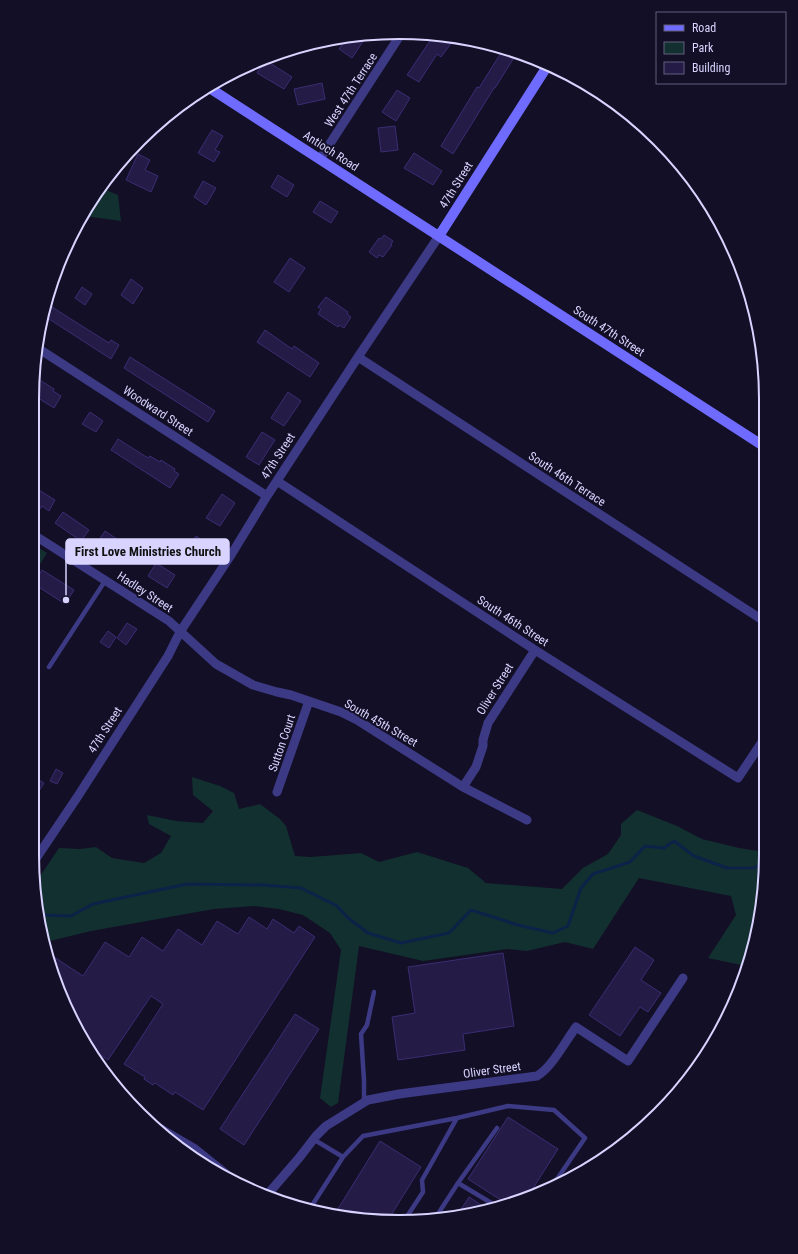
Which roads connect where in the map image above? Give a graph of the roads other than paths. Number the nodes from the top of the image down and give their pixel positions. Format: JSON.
{"nodes":[{"id":1,"x":396,"y":39,"type":"edge"},
{"id":2,"x":545,"y":70,"type":"edge"},
{"id":3,"x":214,"y":91,"type":"edge"},
{"id":4,"x":320,"y":159,"type":"junction"},
{"id":5,"x":439,"y":236,"type":"junction"},
{"id":6,"x":42,"y":351,"type":"edge"},
{"id":7,"x":358,"y":357,"type":"junction"},
{"id":8,"x":759,"y":443,"type":"edge"},
{"id":9,"x":277,"y":481,"type":"junction"},
{"id":10,"x":268,"y":496,"type":"junction"},
{"id":11,"x":39,"y":538,"type":"edge"},
{"id":12,"x":106,"y":581,"type":"junction"},
{"id":13,"x":759,"y":618,"type":"edge"},
{"id":14,"x":180,"y":632,"type":"junction"},
{"id":15,"x":535,"y":650,"type":"junction"},
{"id":16,"x":49,"y":667,"type":"dead end"},
{"id":17,"x":309,"y":701,"type":"junction"},
{"id":18,"x":759,"y":746,"type":"edge"},
{"id":19,"x":463,"y":787,"type":"junction"},
{"id":20,"x":277,"y":792,"type":"dead end"},
{"id":21,"x":527,"y":820,"type":"dead end"},
{"id":22,"x":39,"y":854,"type":"edge"},
{"id":23,"x":683,"y":978,"type":"dead end"},
{"id":24,"x":374,"y":992,"type":"dead end"},
{"id":25,"x":364,"y":1103,"type":"junction"},
{"id":26,"x":457,"y":1118,"type":"junction"},
{"id":27,"x":497,"y":1128,"type":"dead end"},
{"id":28,"x":313,"y":1139,"type":"junction"},
{"id":29,"x":179,"y":1140,"type":"edge"},
{"id":30,"x":343,"y":1157,"type":"junction"},
{"id":31,"x":207,"y":1159,"type":"edge"},
{"id":32,"x":558,"y":1178,"type":"edge"},
{"id":33,"x":458,"y":1183,"type":"junction"},
{"id":34,"x":270,"y":1191,"type":"edge"},
{"id":35,"x":491,"y":1203,"type":"edge"},
{"id":36,"x":313,"y":1204,"type":"edge"},
{"id":37,"x":439,"y":1213,"type":"edge"},
{"id":38,"x":408,"y":1215,"type":"edge"}],
"edges":[{"from":1,"to":4,"type":"street","name":"West 47th Terrace"},
{"from":2,"to":5,"type":"main road","name":"47th Street"},
{"from":3,"to":4,"type":"main road","name":"Antioch Road"},
{"from":4,"to":5,"type":"main road","name":"Antioch Road"},
{"from":5,"to":7,"type":"street","name":"47th Street"},
{"from":5,"to":8,"type":"main road","name":"South 47th Street"},
{"from":6,"to":10,"type":"street","name":"Woodward Street"},
{"from":7,"to":9,"type":"street","name":"47th Street"},
{"from":7,"to":13,"type":"street","name":"South 46th Terrace"},
{"from":9,"to":10,"type":"street","name":"47th Street"},
{"from":9,"to":15,"type":"street","name":"South 46th Street"},
{"from":10,"to":14,"type":"street","name":"47th Street"},
{"from":11,"to":12,"type":"street","name":"Hadley Street"},
{"from":12,"to":14,"type":"street","name":"Hadley Street"},
{"from":12,"to":16,"type":"lane"},
{"from":14,"to":17,"type":"street","name":"South 45th Street"},
{"from":14,"to":22,"type":"street","name":"47th Street"},
{"from":15,"to":18,"type":"street","name":"South 46th Street"},
{"from":15,"to":19,"type":"street","name":"Oliver Street"},
{"from":17,"to":19,"type":"street","name":"South 45th Street"},
{"from":17,"to":20,"type":"street","name":"Sutton Court"},
{"from":19,"to":21,"type":"street","name":"South 45th Street"},
{"from":23,"to":25,"type":"street","name":"Oliver Street"},
{"from":24,"to":25,"type":"lane"},
{"from":25,"to":28,"type":"street","name":"Oliver Street"},
{"from":26,"to":30,"type":"lane"},
{"from":26,"to":32,"type":"lane"},
{"from":26,"to":38,"type":"lane"},
{"from":27,"to":33,"type":"lane"},
{"from":28,"to":30,"type":"lane"},
{"from":28,"to":34,"type":"street","name":"Oliver Street"},
{"from":29,"to":31,"type":"street"},
{"from":30,"to":36,"type":"lane"},
{"from":33,"to":35,"type":"lane"},
{"from":33,"to":37,"type":"lane"}]}
